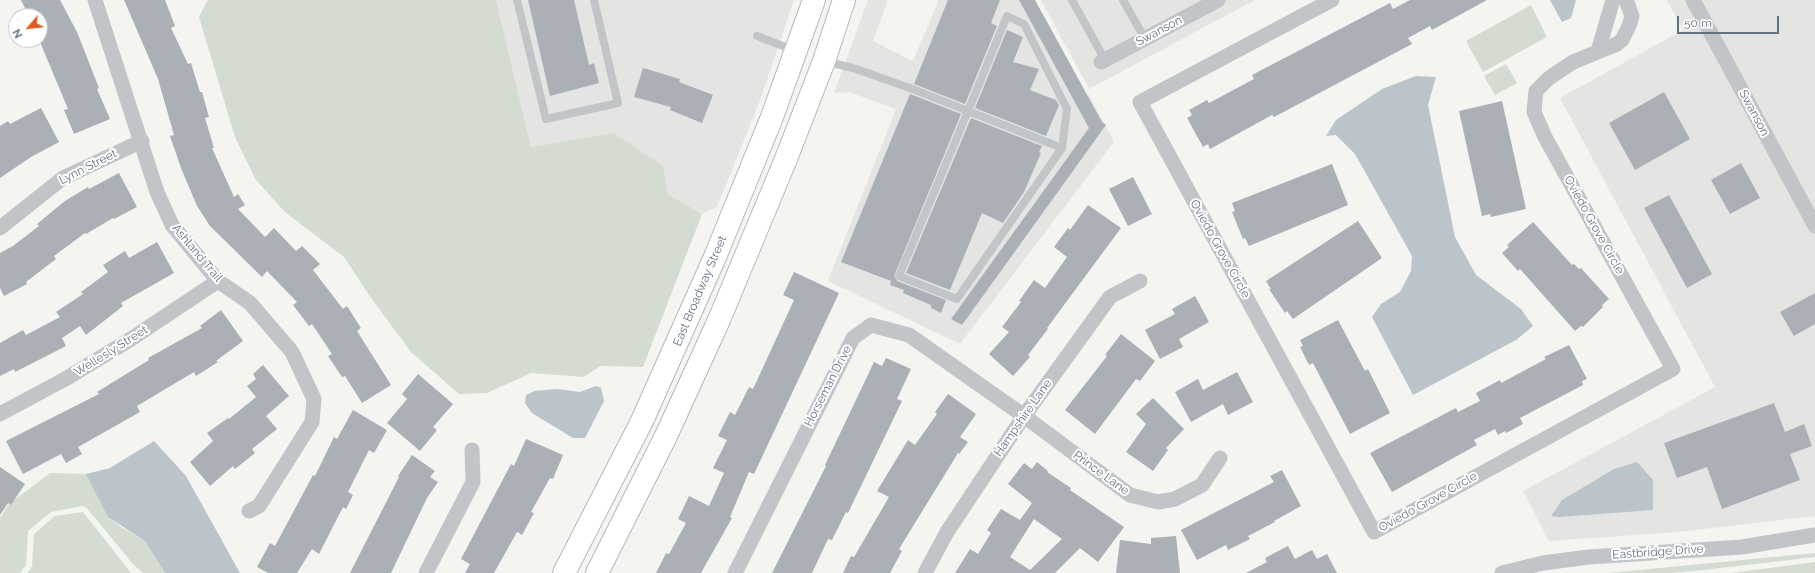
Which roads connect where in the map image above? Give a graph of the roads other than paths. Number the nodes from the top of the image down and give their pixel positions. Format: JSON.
{"nodes":[{"id":1,"x":95,"y":0,"type":"edge"},
{"id":2,"x":517,"y":0,"type":"edge"},
{"id":3,"x":594,"y":0,"type":"edge"},
{"id":4,"x":814,"y":0,"type":"edge"},
{"id":5,"x":844,"y":0,"type":"edge"},
{"id":6,"x":1072,"y":0,"type":"edge"},
{"id":7,"x":1123,"y":0,"type":"edge"},
{"id":8,"x":1218,"y":0,"type":"edge"},
{"id":9,"x":1332,"y":0,"type":"edge"},
{"id":10,"x":1613,"y":0,"type":"edge"},
{"id":11,"x":1626,"y":0,"type":"edge"},
{"id":12,"x":1693,"y":0,"type":"edge"},
{"id":13,"x":757,"y":36,"type":"dead end"},
{"id":14,"x":1144,"y":39,"type":"junction"},
{"id":15,"x":797,"y":51,"type":"junction"},
{"id":16,"x":1598,"y":52,"type":"junction"},
{"id":17,"x":824,"y":61,"type":"junction"},
{"id":18,"x":1103,"y":61,"type":"joint"},
{"id":19,"x":968,"y":111,"type":"junction"},
{"id":20,"x":142,"y":141,"type":"junction"},
{"id":21,"x":1062,"y":148,"type":"junction"},
{"id":22,"x":1815,"y":226,"type":"edge"},
{"id":23,"x":0,"y":228,"type":"edge"},
{"id":24,"x":218,"y":281,"type":"junction"},
{"id":25,"x":1140,"y":281,"type":"dead end"},
{"id":26,"x":0,"y":414,"type":"edge"},
{"id":27,"x":1024,"y":416,"type":"junction"},
{"id":28,"x":472,"y":450,"type":"dead end"},
{"id":29,"x":1220,"y":458,"type":"dead end"},
{"id":30,"x":249,"y":511,"type":"dead end"},
{"id":31,"x":1815,"y":535,"type":"edge"},
{"id":32,"x":426,"y":573,"type":"edge"},
{"id":33,"x":564,"y":573,"type":"edge"},
{"id":34,"x":597,"y":573,"type":"edge"},
{"id":35,"x":735,"y":573,"type":"edge"},
{"id":36,"x":925,"y":573,"type":"edge"},
{"id":37,"x":1502,"y":573,"type":"edge"}],
"edges":[{"from":1,"to":20,"type":"street","name":"Ashland Trail"},
{"from":2,"to":3,"type":"lane"},
{"from":4,"to":15,"type":"main road","name":"East Broadway Street"},
{"from":5,"to":17,"type":"main road"},
{"from":6,"to":18,"type":"lane"},
{"from":7,"to":14,"type":"lane"},
{"from":8,"to":14,"type":"street","name":"Swanson"},
{"from":9,"to":16,"type":"street","name":"Oviedo Grove Circle"},
{"from":10,"to":16,"type":"street"},
{"from":11,"to":16,"type":"street"},
{"from":12,"to":22,"type":"street","name":"Swanson"},
{"from":13,"to":15,"type":"lane"},
{"from":14,"to":18,"type":"street","name":"Swanson"},
{"from":15,"to":17,"type":"main road"},
{"from":15,"to":33,"type":"main road","name":"East Broadway Street"},
{"from":17,"to":19,"type":"lane"},
{"from":17,"to":34,"type":"main road"},
{"from":19,"to":21,"type":"lane"},
{"from":19,"to":21,"type":"lane"},
{"from":19,"to":21,"type":"lane"},
{"from":20,"to":23,"type":"street","name":"Lynn Street"},
{"from":20,"to":24,"type":"street","name":"Ashland Trail"},
{"from":24,"to":26,"type":"street","name":"Wellesly Street"},
{"from":24,"to":30,"type":"street","name":"Ashland Trail"},
{"from":25,"to":27,"type":"street","name":"Hampshire Lane"},
{"from":27,"to":29,"type":"street","name":"Prince Lane"},
{"from":27,"to":35,"type":"street","name":"Horseman Drive"},
{"from":27,"to":36,"type":"street","name":"Hampshire Lane"},
{"from":28,"to":32,"type":"street"},
{"from":31,"to":37,"type":"street","name":"Eastbridge Drive"}]}
